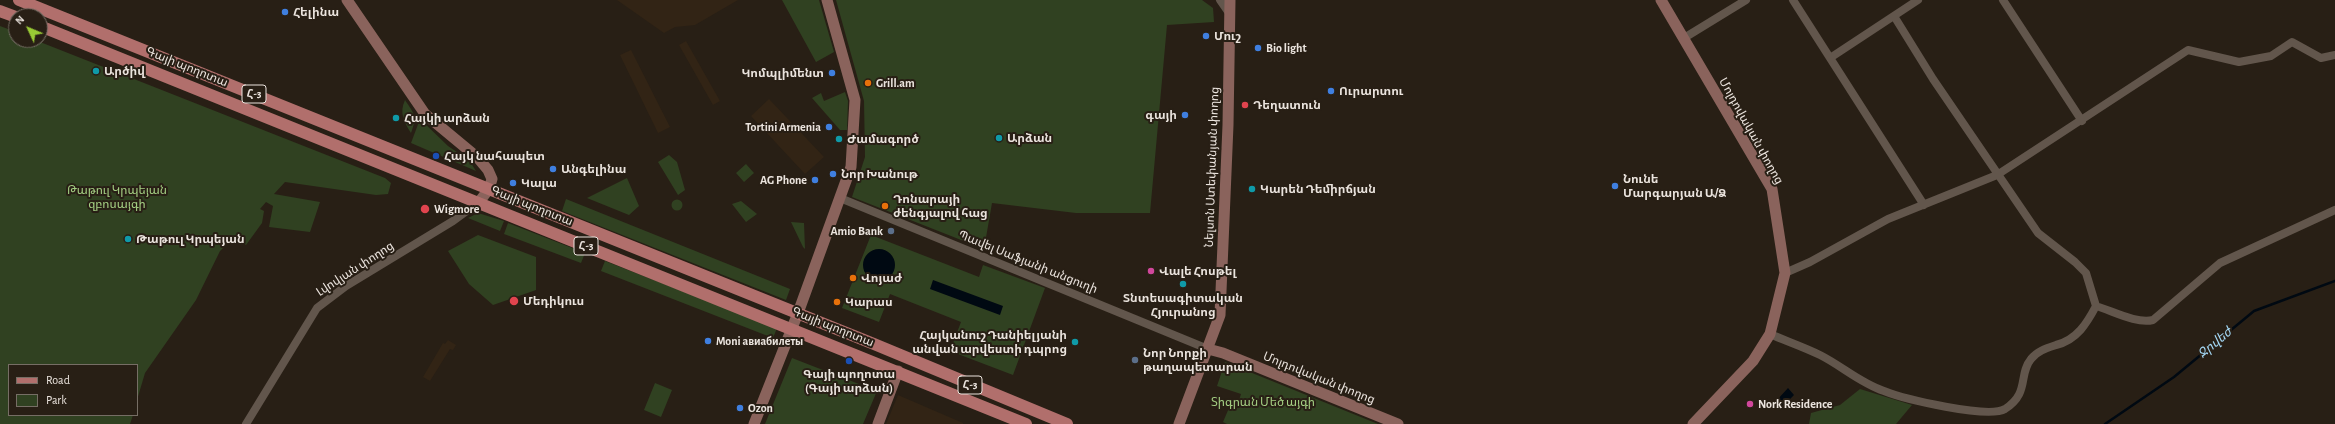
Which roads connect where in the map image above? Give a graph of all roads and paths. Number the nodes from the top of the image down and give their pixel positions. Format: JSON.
{"nodes":[{"id":1,"x":19,"y":0,"type":"edge"},
{"id":2,"x":347,"y":0,"type":"edge"},
{"id":3,"x":827,"y":0,"type":"edge"},
{"id":4,"x":1220,"y":0,"type":"edge"},
{"id":5,"x":1230,"y":0,"type":"edge"},
{"id":6,"x":1661,"y":0,"type":"edge"},
{"id":7,"x":1746,"y":0,"type":"edge"},
{"id":8,"x":1793,"y":0,"type":"edge"},
{"id":9,"x":1918,"y":0,"type":"edge"},
{"id":10,"x":2002,"y":0,"type":"edge"},
{"id":11,"x":1229,"y":13,"type":"junction"},
{"id":12,"x":1894,"y":16,"type":"junction"},
{"id":13,"x":48,"y":29,"type":"edge"},
{"id":14,"x":1684,"y":38,"type":"junction"},
{"id":15,"x":2335,"y":55,"type":"edge"},
{"id":16,"x":1830,"y":58,"type":"junction"},
{"id":17,"x":2082,"y":121,"type":"junction"},
{"id":18,"x":1997,"y":175,"type":"junction"},
{"id":19,"x":490,"y":189,"type":"junction"},
{"id":20,"x":840,"y":198,"type":"junction"},
{"id":21,"x":480,"y":202,"type":"junction"},
{"id":22,"x":1924,"y":205,"type":"junction"},
{"id":23,"x":2335,"y":210,"type":"edge"},
{"id":24,"x":1785,"y":273,"type":"junction"},
{"id":25,"x":2096,"y":306,"type":"junction"},
{"id":26,"x":798,"y":314,"type":"junction"},
{"id":27,"x":792,"y":328,"type":"junction"},
{"id":28,"x":1770,"y":334,"type":"junction"},
{"id":29,"x":1208,"y":349,"type":"junction"},
{"id":30,"x":898,"y":372,"type":"junction"},
{"id":31,"x":246,"y":424,"type":"edge"},
{"id":32,"x":754,"y":424,"type":"edge"},
{"id":33,"x":878,"y":424,"type":"edge"},
{"id":34,"x":1026,"y":424,"type":"edge"},
{"id":35,"x":1067,"y":424,"type":"edge"},
{"id":36,"x":1179,"y":424,"type":"edge"},
{"id":37,"x":1398,"y":424,"type":"edge"},
{"id":38,"x":1693,"y":424,"type":"edge"}],
"edges":[{"from":1,"to":19,"type":"main road","name":"Գայի պողոտա","number":"Հ-3"},
{"from":2,"to":19,"type":"street"},
{"from":3,"to":20,"type":"street"},
{"from":4,"to":11,"type":"street"},
{"from":5,"to":11,"type":"street","name":"Նելսոն Ստեփանյան փողոց"},
{"from":6,"to":14,"type":"street","name":"Մոլդովական փողոց"},
{"from":7,"to":14,"type":"street"},
{"from":8,"to":16,"type":"street"},
{"from":9,"to":12,"type":"street"},
{"from":10,"to":17,"type":"street"},
{"from":11,"to":29,"type":"street","name":"Նելսոն Ստեփանյան փողոց"},
{"from":12,"to":16,"type":"street"},
{"from":12,"to":18,"type":"street"},
{"from":13,"to":21,"type":"main road","name":"Գայի պողոտա","number":"Հ-3"},
{"from":14,"to":24,"type":"street","name":"Մոլդովական փողոց"},
{"from":15,"to":17,"type":"street"},
{"from":16,"to":22,"type":"street"},
{"from":17,"to":18,"type":"street"},
{"from":18,"to":22,"type":"street"},
{"from":18,"to":25,"type":"street"},
{"from":19,"to":21,"type":"street"},
{"from":19,"to":26,"type":"main road","name":"Գայի պողոտա","number":"Հ-3"},
{"from":20,"to":26,"type":"street"},
{"from":20,"to":29,"type":"street","name":"Պավել Սաֆյանի անցուղի"},
{"from":21,"to":27,"type":"main road","name":"Գայի պողոտա","number":"Հ-3"},
{"from":21,"to":31,"type":"street","name":"Լվովյան փողոց"},
{"from":22,"to":24,"type":"street"},
{"from":23,"to":25,"type":"street"},
{"from":24,"to":28,"type":"street","name":"Մոլդովական փողոց"},
{"from":25,"to":28,"type":"street"},
{"from":26,"to":27,"type":"street"},
{"from":26,"to":35,"type":"main road","name":"Գայի պողոտա","number":"Հ-3"},
{"from":27,"to":30,"type":"main road","name":"Գայի պողոտա","number":"Հ-3"},
{"from":27,"to":32,"type":"street"},
{"from":28,"to":38,"type":"street","name":"Մոլդովական փողոց"},
{"from":29,"to":36,"type":"street","name":"Նելսոն Ստեփանյան փողոց"},
{"from":29,"to":37,"type":"street","name":"Մոլդովական փողոց"},
{"from":30,"to":33,"type":"street"},
{"from":30,"to":34,"type":"main road","name":"Գայի պողոտա","number":"Հ-3"}]}
